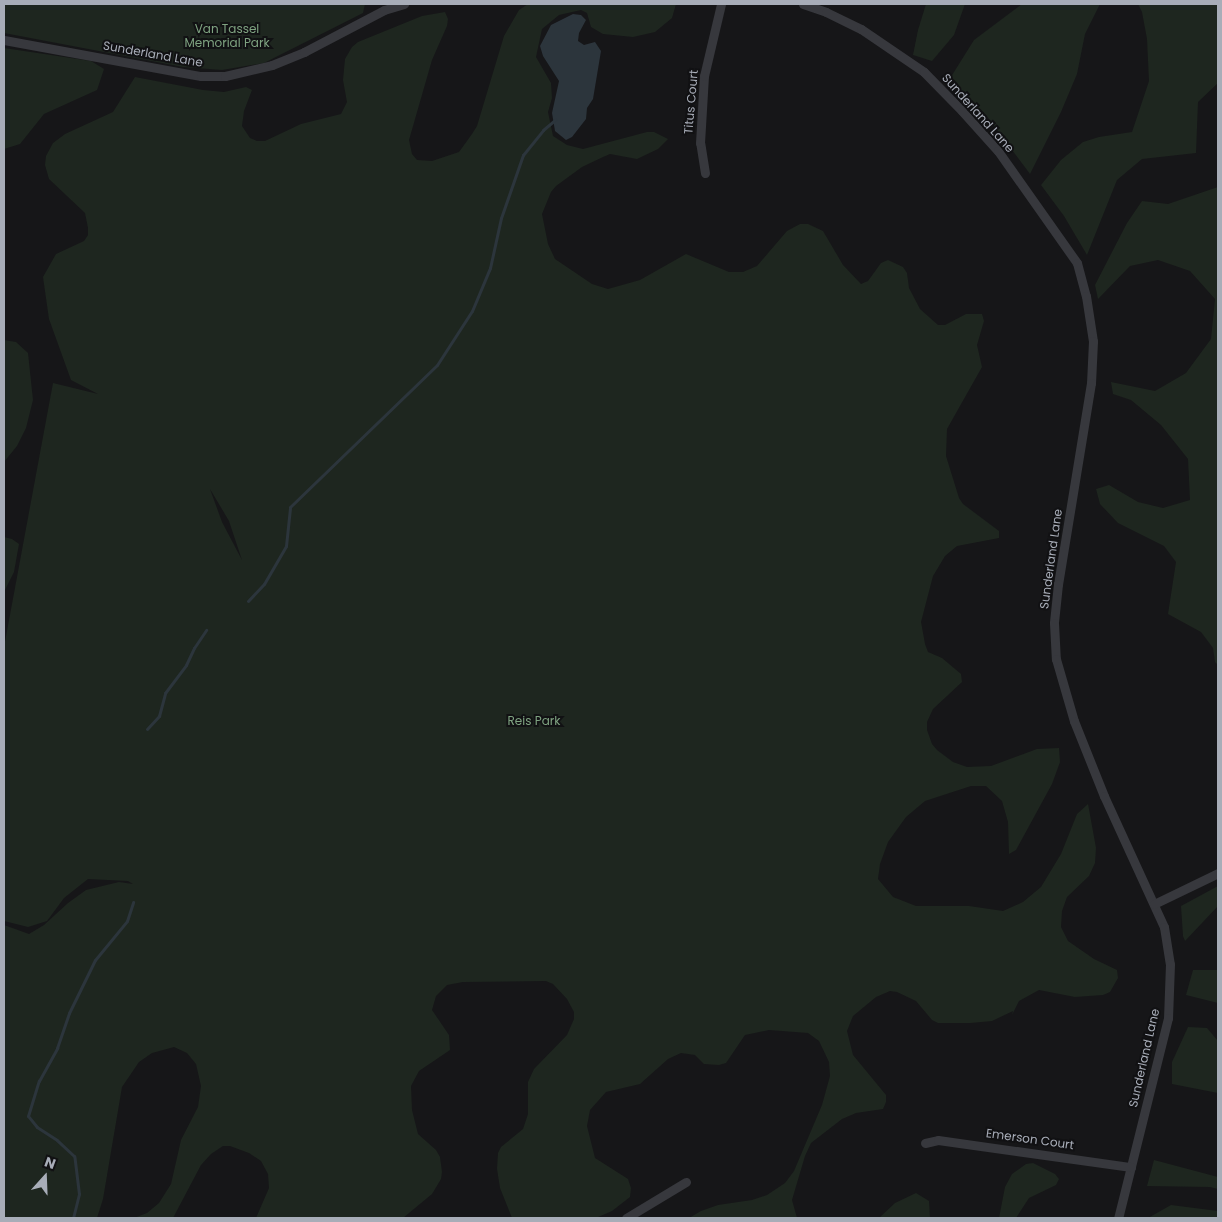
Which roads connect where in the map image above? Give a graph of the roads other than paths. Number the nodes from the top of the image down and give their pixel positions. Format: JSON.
{"nodes":[{"id":1,"x":404,"y":4,"type":"edge"},
{"id":2,"x":721,"y":4,"type":"edge"},
{"id":3,"x":803,"y":4,"type":"edge"},
{"id":4,"x":4,"y":40,"type":"edge"},
{"id":5,"x":705,"y":173,"type":"dead end"},
{"id":6,"x":1218,"y":872,"type":"edge"},
{"id":7,"x":1154,"y":904,"type":"junction"},
{"id":8,"x":925,"y":1142,"type":"dead end"},
{"id":9,"x":1131,"y":1167,"type":"junction"},
{"id":10,"x":686,"y":1182,"type":"dead end"},
{"id":11,"x":626,"y":1218,"type":"edge"},
{"id":12,"x":1118,"y":1218,"type":"edge"}],
"edges":[{"from":1,"to":4,"type":"street","name":"Sunderland Lane"},
{"from":2,"to":5,"type":"street","name":"Titus Court"},
{"from":3,"to":7,"type":"street","name":"Sunderland Lane"},
{"from":6,"to":7,"type":"street"},
{"from":7,"to":9,"type":"street","name":"Sunderland Lane"},
{"from":8,"to":9,"type":"street","name":"Emerson Court"},
{"from":9,"to":12,"type":"street","name":"Sunderland Lane"},
{"from":10,"to":11,"type":"street"}]}
